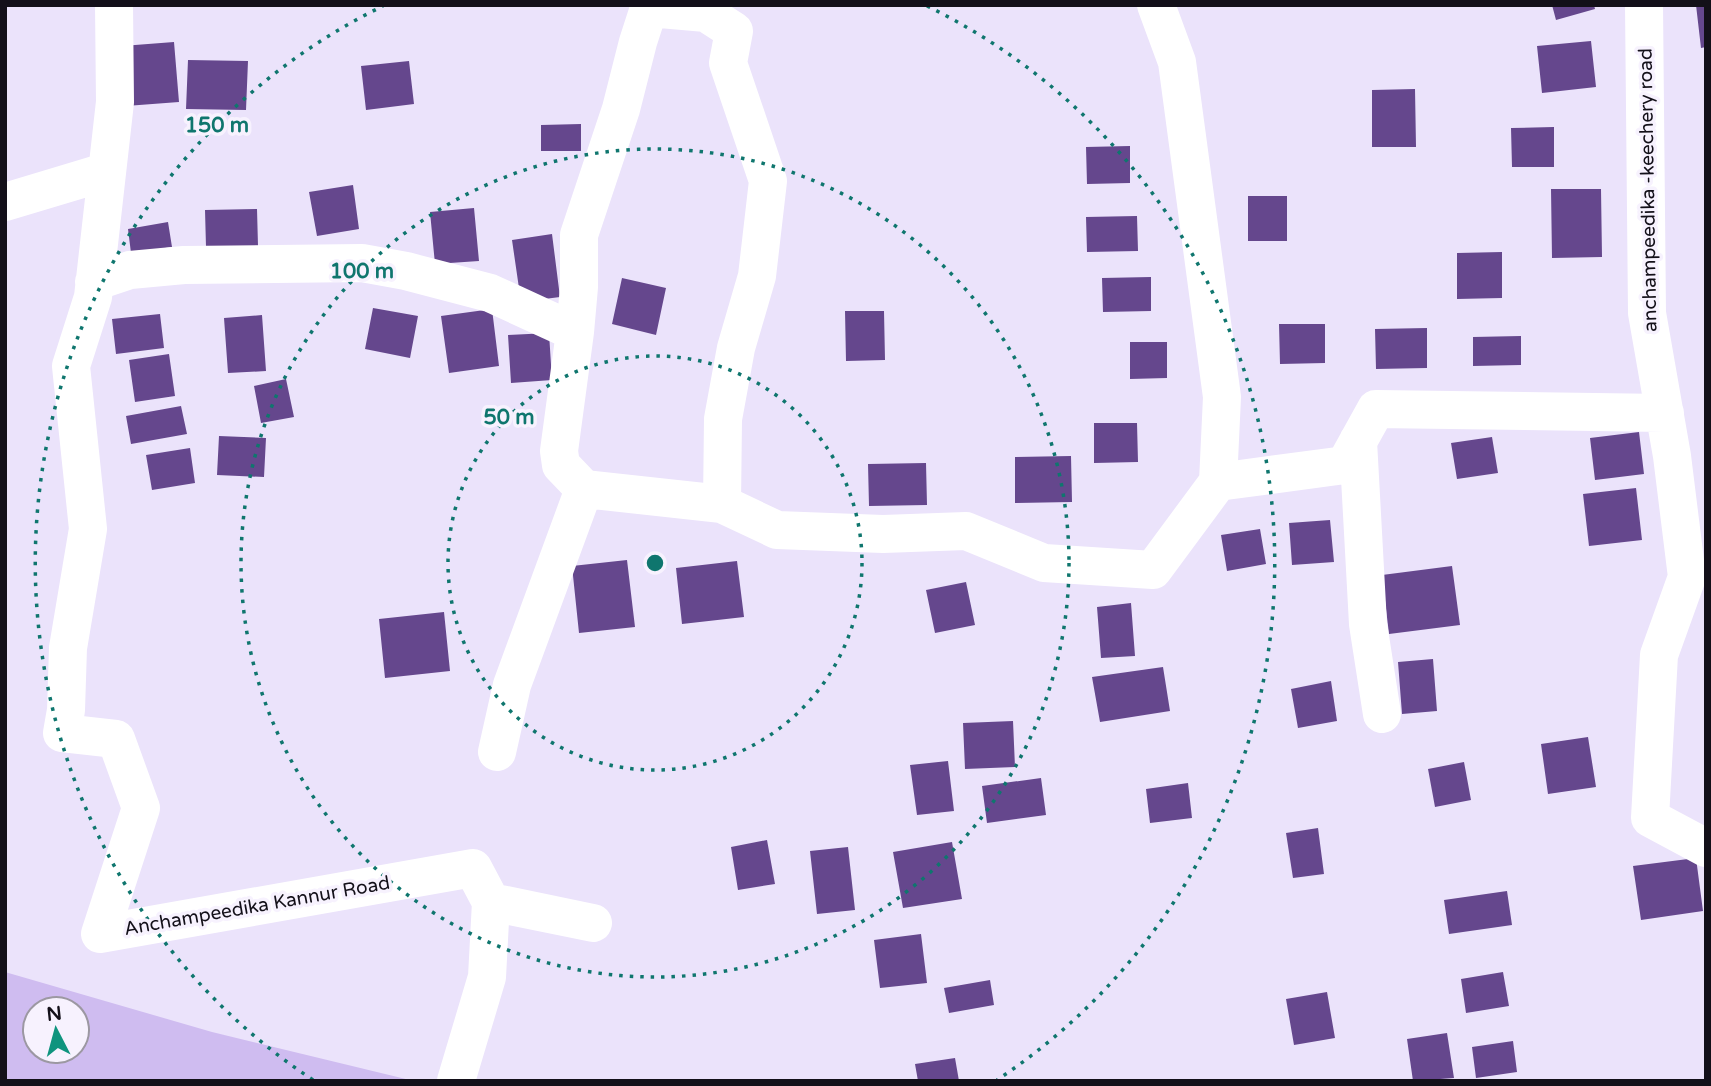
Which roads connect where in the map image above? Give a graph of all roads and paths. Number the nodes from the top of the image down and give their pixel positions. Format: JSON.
{"nodes":[{"id":1,"x":114,"y":5,"type":"edge"},
{"id":2,"x":1156,"y":5,"type":"edge"},
{"id":3,"x":1644,"y":5,"type":"edge"},
{"id":4,"x":648,"y":7,"type":"edge"},
{"id":5,"x":105,"y":172,"type":"junction"},
{"id":6,"x":5,"y":202,"type":"edge"},
{"id":7,"x":94,"y":282,"type":"junction"},
{"id":8,"x":575,"y":332,"type":"junction"},
{"id":9,"x":1665,"y":413,"type":"junction"},
{"id":10,"x":1358,"y":441,"type":"junction"},
{"id":11,"x":1218,"y":482,"type":"junction"},
{"id":12,"x":584,"y":489,"type":"junction"},
{"id":13,"x":722,"y":504,"type":"junction"},
{"id":14,"x":1382,"y":715,"type":"dead end"},
{"id":15,"x":497,"y":752,"type":"dead end"},
{"id":16,"x":1706,"y":848,"type":"edge"},
{"id":17,"x":491,"y":902,"type":"junction"},
{"id":18,"x":593,"y":923,"type":"dead end"},
{"id":19,"x":456,"y":1081,"type":"edge"}],
"edges":[{"from":1,"to":5,"type":"street","name":"Anchampeedika Kannur Road"},
{"from":2,"to":11,"type":"street"},
{"from":3,"to":9,"type":"street","name":"anchampeedika -keechery road"},
{"from":4,"to":8,"type":"street"},
{"from":4,"to":13,"type":"street"},
{"from":5,"to":6,"type":"street"},
{"from":5,"to":7,"type":"street","name":"Anchampeedika Kannur Road"},
{"from":7,"to":8,"type":"street"},
{"from":7,"to":17,"type":"street","name":"Anchampeedika Kannur Road"},
{"from":8,"to":12,"type":"street"},
{"from":9,"to":10,"type":"street"},
{"from":9,"to":16,"type":"street","name":"anchampeedika -keechery road"},
{"from":10,"to":11,"type":"street"},
{"from":10,"to":14,"type":"street"},
{"from":11,"to":13,"type":"street"},
{"from":12,"to":13,"type":"street"},
{"from":12,"to":15,"type":"street"},
{"from":17,"to":18,"type":"street"},
{"from":17,"to":19,"type":"street"}]}
